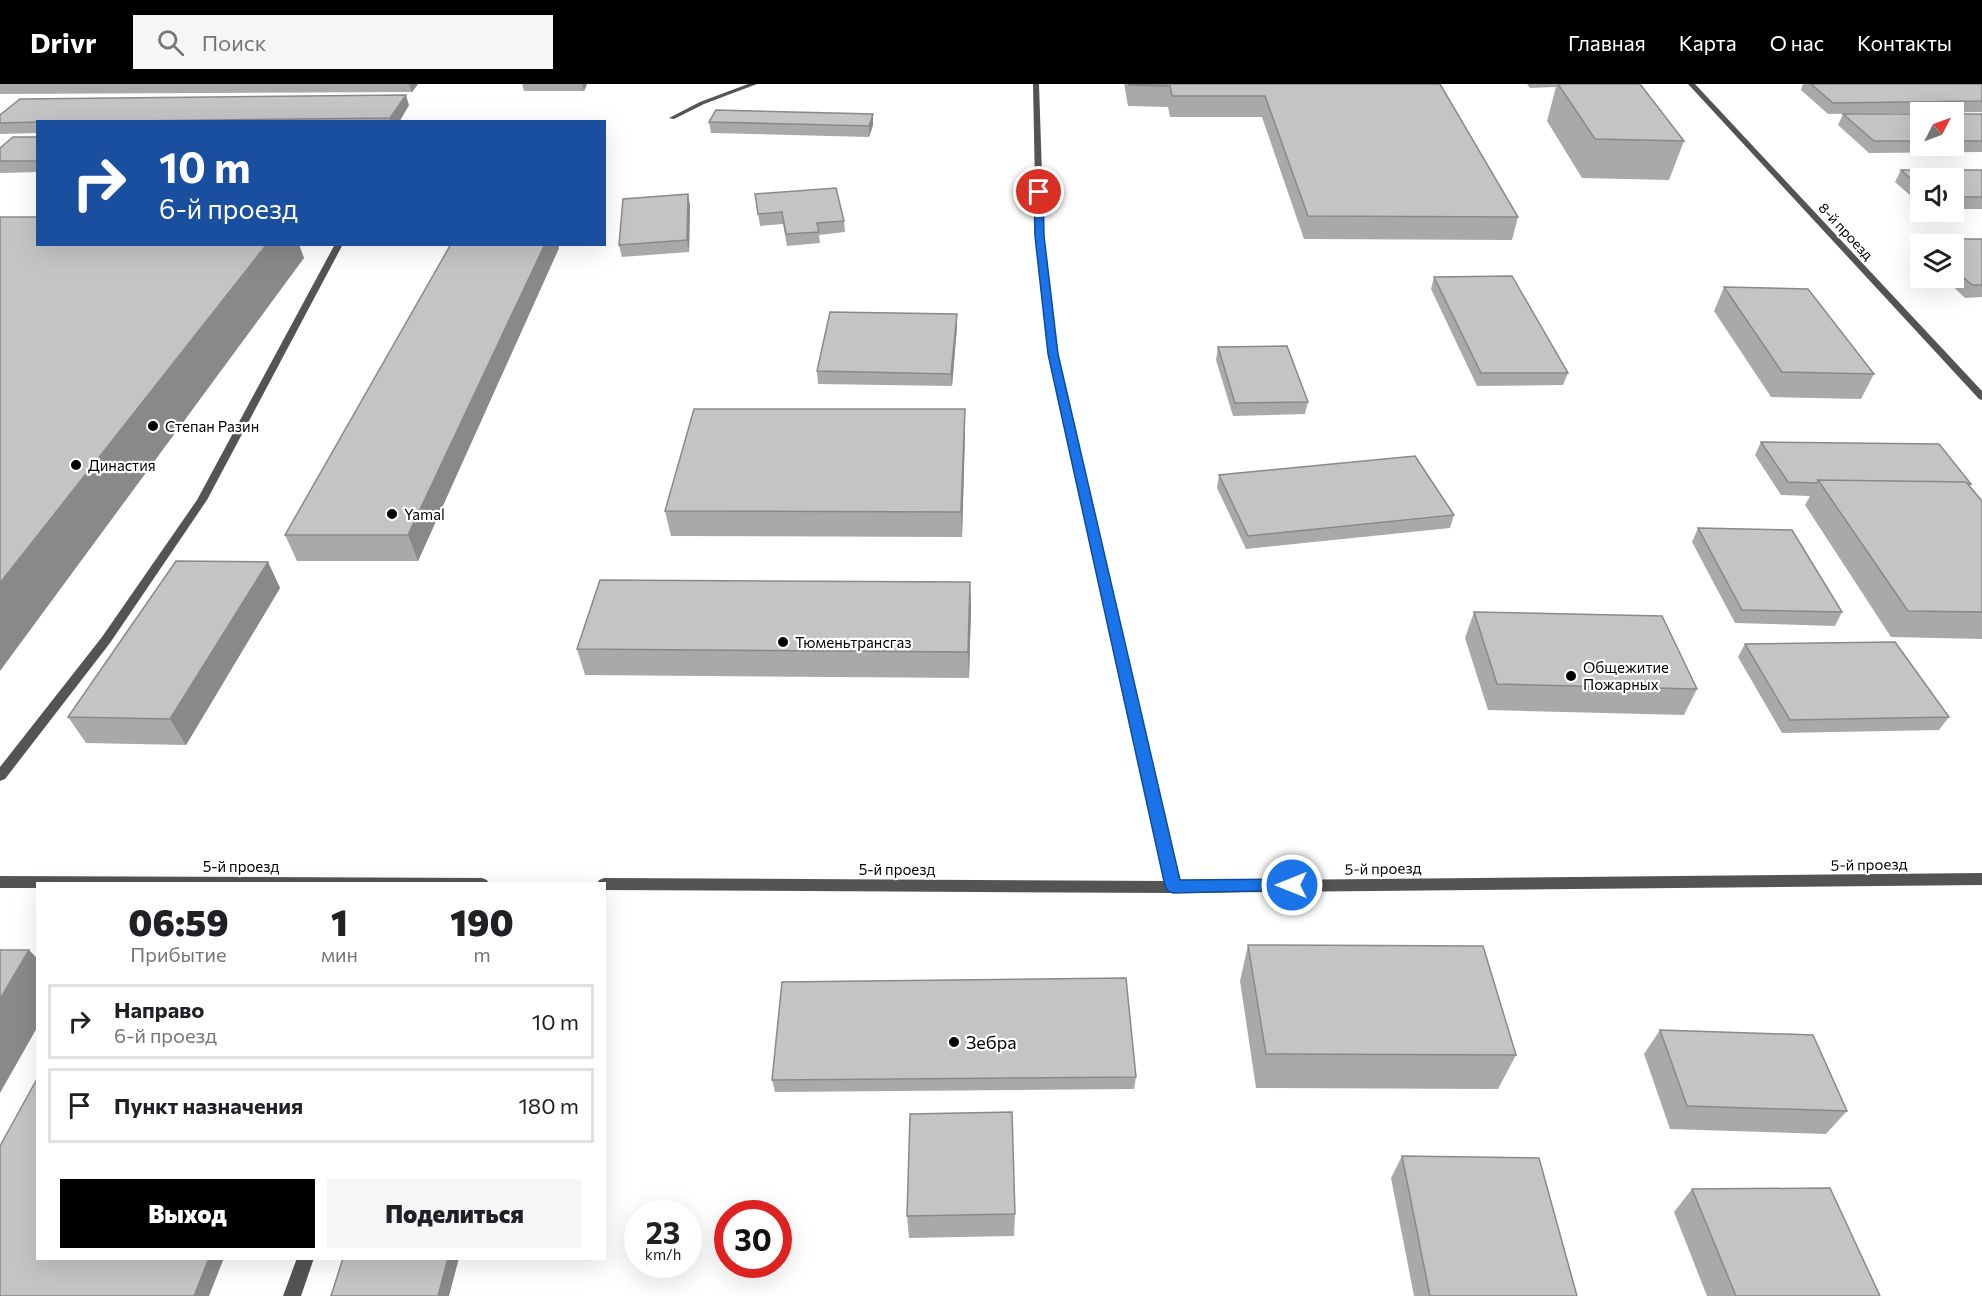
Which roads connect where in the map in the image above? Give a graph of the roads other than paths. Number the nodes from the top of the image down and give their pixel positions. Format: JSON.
{"nodes":[{"id":1,"x":754,"y":84,"type":"edge"},
{"id":2,"x":1036,"y":84,"type":"edge"},
{"id":3,"x":1691,"y":84,"type":"edge"},
{"id":4,"x":672,"y":118,"type":"dead end"},
{"id":5,"x":338,"y":246,"type":"edge"},
{"id":6,"x":1982,"y":397,"type":"edge"},
{"id":7,"x":0,"y":776,"type":"edge"},
{"id":8,"x":1982,"y":879,"type":"edge"},
{"id":9,"x":0,"y":882,"type":"edge"},
{"id":10,"x":36,"y":882,"type":"edge"},
{"id":11,"x":606,"y":884,"type":"edge"},
{"id":12,"x":1173,"y":886,"type":"junction"},
{"id":13,"x":305,"y":1260,"type":"edge"},
{"id":14,"x":292,"y":1296,"type":"edge"}],
"edges":[{"from":1,"to":4,"type":"street"},
{"from":2,"to":12,"type":"street"},
{"from":3,"to":6,"type":"street","name":"8-й проезд"},
{"from":5,"to":7,"type":"street"},
{"from":8,"to":12,"type":"street","name":"5-й проезд"},
{"from":9,"to":10,"type":"street","name":"5-й проезд"},
{"from":11,"to":12,"type":"street","name":"5-й проезд"},
{"from":13,"to":14,"type":"street"}]}
